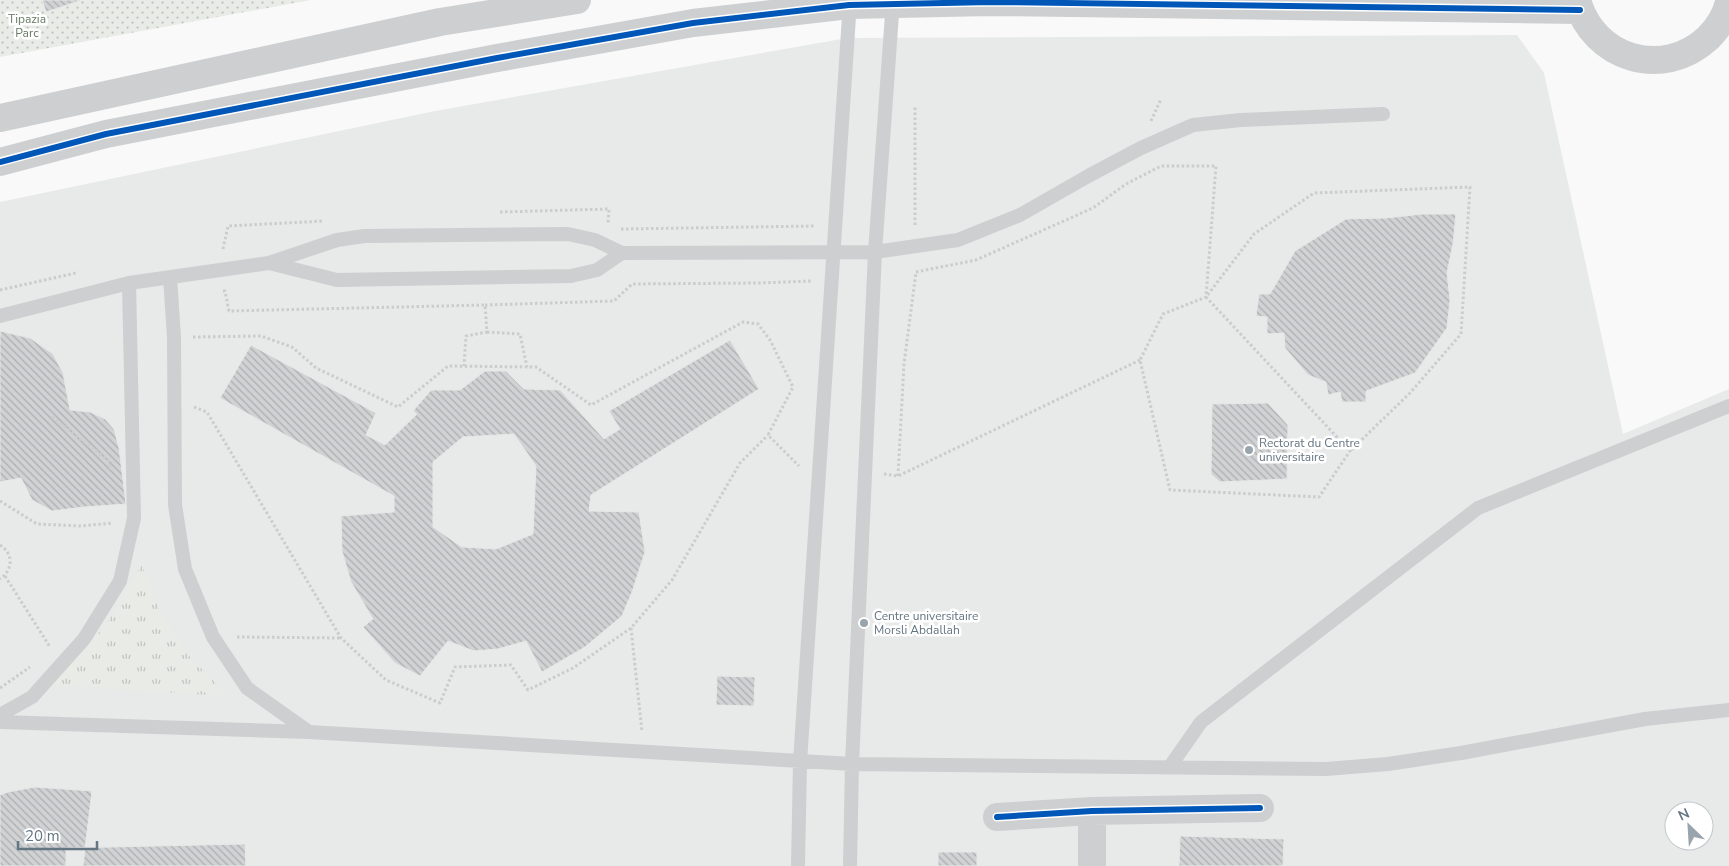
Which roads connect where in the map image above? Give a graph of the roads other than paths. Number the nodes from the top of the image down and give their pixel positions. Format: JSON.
{"nodes":[{"id":1,"x":577,"y":0,"type":"edge"},
{"id":2,"x":893,"y":2,"type":"edge"},
{"id":3,"x":849,"y":3,"type":"edge"},
{"id":4,"x":1729,"y":4,"type":"edge"},
{"id":5,"x":1578,"y":5,"type":"edge"},
{"id":6,"x":1383,"y":114,"type":"dead end"},
{"id":7,"x":0,"y":118,"type":"edge"},
{"id":8,"x":0,"y":162,"type":"edge"},
{"id":9,"x":832,"y":252,"type":"junction"},
{"id":10,"x":875,"y":252,"type":"junction"},
{"id":11,"x":622,"y":253,"type":"junction"},
{"id":12,"x":269,"y":263,"type":"junction"},
{"id":13,"x":170,"y":277,"type":"junction"},
{"id":14,"x":129,"y":283,"type":"junction"},
{"id":15,"x":0,"y":316,"type":"edge"},
{"id":16,"x":1729,"y":406,"type":"edge"},
{"id":17,"x":1729,"y":710,"type":"edge"},
{"id":18,"x":0,"y":715,"type":"edge"},
{"id":19,"x":0,"y":722,"type":"edge"},
{"id":20,"x":309,"y":732,"type":"junction"},
{"id":21,"x":800,"y":762,"type":"junction"},
{"id":22,"x":852,"y":764,"type":"junction"},
{"id":23,"x":1169,"y":768,"type":"junction"},
{"id":24,"x":1260,"y":808,"type":"dead end"},
{"id":25,"x":1092,"y":811,"type":"junction"},
{"id":26,"x":997,"y":817,"type":"dead end"},
{"id":27,"x":798,"y":866,"type":"edge"},
{"id":28,"x":850,"y":866,"type":"edge"},
{"id":29,"x":1092,"y":866,"type":"edge"}],
"edges":[{"from":1,"to":7,"type":"street"},
{"from":2,"to":3,"type":"street"},
{"from":2,"to":5,"type":"street"},
{"from":2,"to":10,"type":"lane"},
{"from":3,"to":8,"type":"street"},
{"from":3,"to":9,"type":"lane"},
{"from":4,"to":5,"type":"street"},
{"from":6,"to":10,"type":"lane"},
{"from":9,"to":10,"type":"lane"},
{"from":9,"to":11,"type":"lane"},
{"from":9,"to":21,"type":"lane"},
{"from":10,"to":22,"type":"lane"},
{"from":11,"to":12,"type":"lane"},
{"from":11,"to":12,"type":"lane"},
{"from":12,"to":13,"type":"lane"},
{"from":13,"to":14,"type":"lane"},
{"from":13,"to":20,"type":"lane"},
{"from":14,"to":15,"type":"lane"},
{"from":14,"to":18,"type":"lane"},
{"from":16,"to":23,"type":"lane"},
{"from":17,"to":23,"type":"lane"},
{"from":19,"to":20,"type":"lane"},
{"from":20,"to":21,"type":"lane"},
{"from":21,"to":22,"type":"lane"},
{"from":21,"to":27,"type":"lane"},
{"from":22,"to":23,"type":"lane"},
{"from":22,"to":28,"type":"lane"},
{"from":24,"to":25,"type":"street"},
{"from":25,"to":26,"type":"street"},
{"from":25,"to":29,"type":"street"}]}
